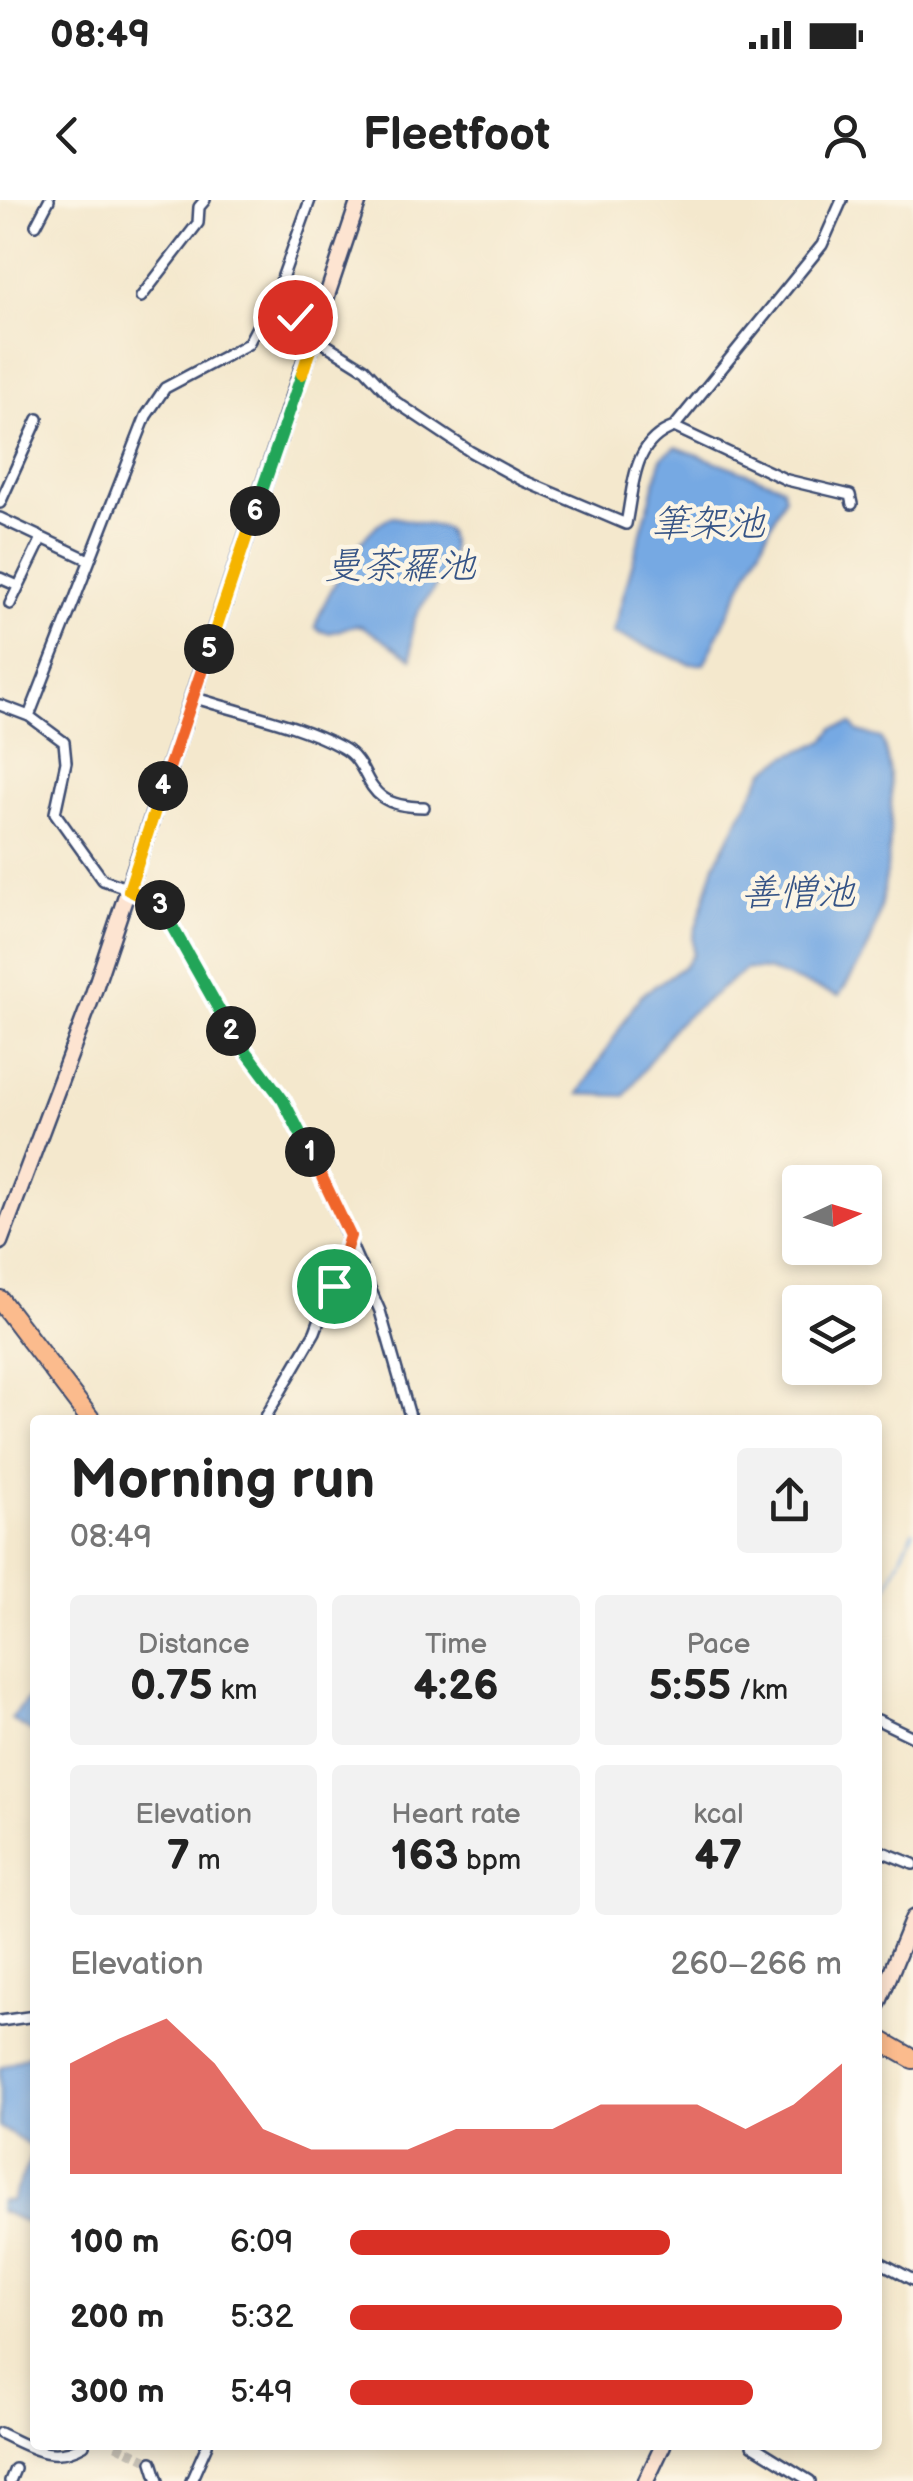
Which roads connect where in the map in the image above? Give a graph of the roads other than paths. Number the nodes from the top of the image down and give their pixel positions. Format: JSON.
{"nodes":[{"id":1,"x":49,"y":200,"type":"edge"},
{"id":2,"x":205,"y":200,"type":"edge"},
{"id":3,"x":310,"y":200,"type":"edge"},
{"id":4,"x":359,"y":200,"type":"edge"},
{"id":5,"x":842,"y":200,"type":"edge"},
{"id":6,"x":36,"y":225,"type":"dead end"},
{"id":7,"x":142,"y":297,"type":"dead end"},
{"id":8,"x":270,"y":306,"type":"junction"},
{"id":9,"x":314,"y":337,"type":"junction"},
{"id":10,"x":38,"y":418,"type":"dead end"},
{"id":11,"x":674,"y":428,"type":"junction"},
{"id":12,"x":0,"y":504,"type":"edge"},
{"id":13,"x":852,"y":504,"type":"dead end"},
{"id":14,"x":0,"y":518,"type":"edge"},
{"id":15,"x":42,"y":538,"type":"junction"},
{"id":16,"x":88,"y":560,"type":"junction"},
{"id":17,"x":0,"y":578,"type":"edge"},
{"id":18,"x":18,"y":586,"type":"junction"},
{"id":19,"x":10,"y":604,"type":"dead end"},
{"id":20,"x":193,"y":697,"type":"junction"},
{"id":21,"x":0,"y":705,"type":"edge"},
{"id":22,"x":29,"y":716,"type":"junction"},
{"id":23,"x":424,"y":806,"type":"dead end"},
{"id":24,"x":129,"y":890,"type":"junction"},
{"id":25,"x":350,"y":1236,"type":"junction"},
{"id":26,"x":0,"y":1242,"type":"edge"},
{"id":27,"x":0,"y":1300,"type":"edge"},
{"id":28,"x":87,"y":1415,"type":"edge"},
{"id":29,"x":267,"y":1415,"type":"edge"},
{"id":30,"x":410,"y":1415,"type":"edge"},
{"id":31,"x":882,"y":1722,"type":"edge"},
{"id":32,"x":913,"y":1737,"type":"edge"},
{"id":33,"x":882,"y":1852,"type":"edge"},
{"id":34,"x":913,"y":1864,"type":"edge"},
{"id":35,"x":913,"y":1918,"type":"edge"},
{"id":36,"x":882,"y":1994,"type":"edge"},
{"id":37,"x":30,"y":2017,"type":"edge"},
{"id":38,"x":0,"y":2022,"type":"edge"},
{"id":39,"x":882,"y":2042,"type":"edge"},
{"id":40,"x":913,"y":2059,"type":"edge"},
{"id":41,"x":882,"y":2263,"type":"edge"},
{"id":42,"x":913,"y":2280,"type":"edge"},
{"id":43,"x":0,"y":2433,"type":"edge"},
{"id":44,"x":30,"y":2446,"type":"edge"},
{"id":45,"x":38,"y":2450,"type":"edge"},
{"id":46,"x":75,"y":2450,"type":"edge"},
{"id":47,"x":205,"y":2450,"type":"edge"},
{"id":48,"x":660,"y":2450,"type":"edge"},
{"id":49,"x":760,"y":2450,"type":"edge"},
{"id":50,"x":152,"y":2462,"type":"dead end"},
{"id":51,"x":16,"y":2469,"type":"dead end"},
{"id":52,"x":10,"y":2481,"type":"edge"},
{"id":53,"x":158,"y":2481,"type":"edge"},
{"id":54,"x":191,"y":2481,"type":"edge"},
{"id":55,"x":646,"y":2481,"type":"edge"},
{"id":56,"x":810,"y":2481,"type":"edge"}],
"edges":[{"from":1,"to":6,"type":"street"},
{"from":2,"to":7,"type":"street"},
{"from":3,"to":8,"type":"street"},
{"from":4,"to":9,"type":"street"},
{"from":5,"to":11,"type":"street"},
{"from":8,"to":9,"type":"street"},
{"from":8,"to":16,"type":"street"},
{"from":9,"to":11,"type":"street"},
{"from":9,"to":20,"type":"street"},
{"from":10,"to":12,"type":"street"},
{"from":11,"to":13,"type":"street"},
{"from":14,"to":15,"type":"street"},
{"from":15,"to":16,"type":"street"},
{"from":15,"to":18,"type":"street"},
{"from":16,"to":22,"type":"street"},
{"from":17,"to":18,"type":"street"},
{"from":18,"to":19,"type":"street"},
{"from":20,"to":23,"type":"street"},
{"from":20,"to":24,"type":"street"},
{"from":21,"to":22,"type":"street"},
{"from":22,"to":24,"type":"street"},
{"from":24,"to":25,"type":"street"},
{"from":24,"to":26,"type":"street"},
{"from":25,"to":29,"type":"street"},
{"from":25,"to":30,"type":"street"},
{"from":27,"to":28,"type":"highway"},
{"from":31,"to":32,"type":"street"},
{"from":33,"to":34,"type":"street"},
{"from":35,"to":36,"type":"street"},
{"from":37,"to":38,"type":"street"},
{"from":39,"to":40,"type":"highway"},
{"from":41,"to":42,"type":"street"},
{"from":43,"to":44,"type":"street"},
{"from":45,"to":46,"type":"street"},
{"from":47,"to":54,"type":"street"},
{"from":48,"to":55,"type":"street"},
{"from":49,"to":56,"type":"street"},
{"from":50,"to":53,"type":"street"},
{"from":51,"to":52,"type":"street"}]}
